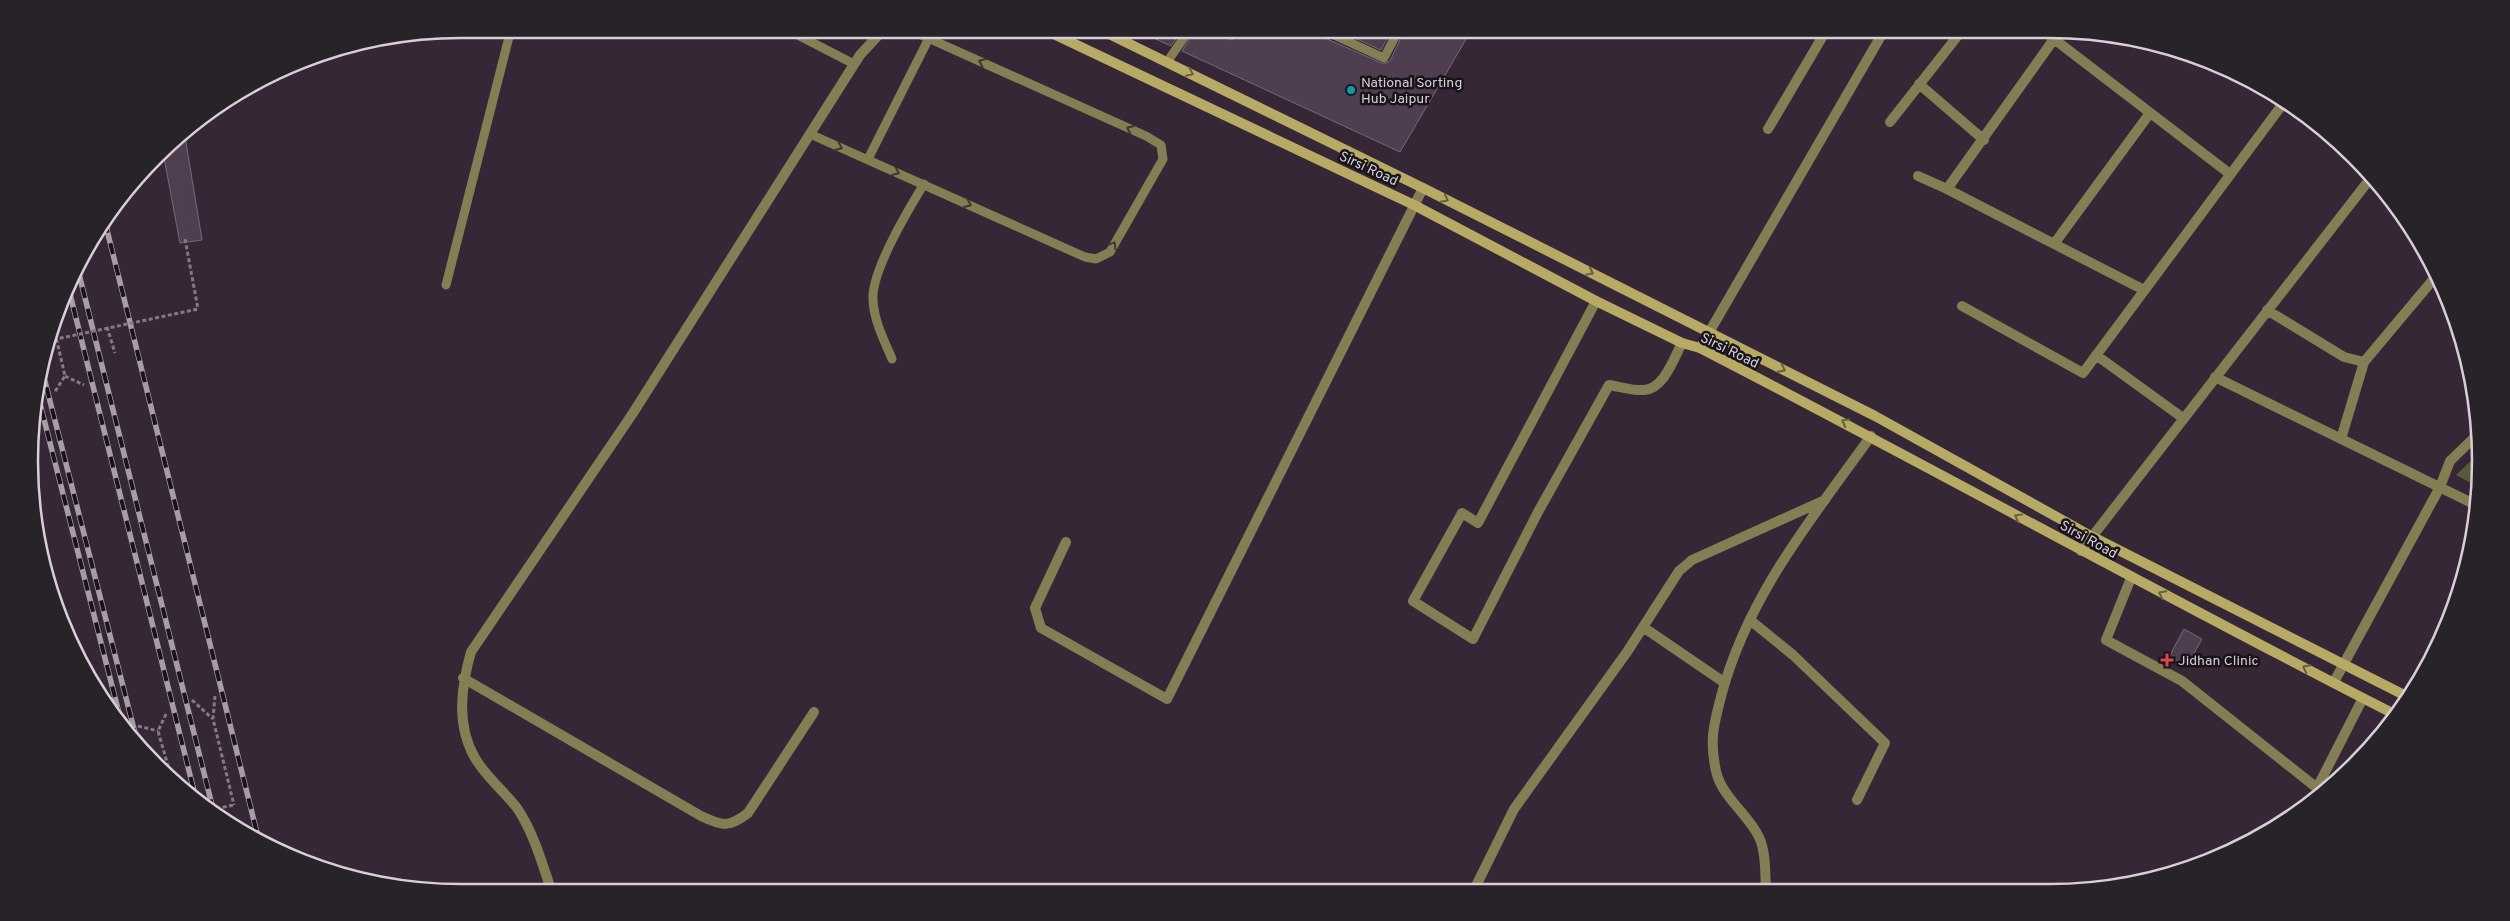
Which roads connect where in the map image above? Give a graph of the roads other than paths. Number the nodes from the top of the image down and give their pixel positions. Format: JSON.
{"nodes":[{"id":1,"x":510,"y":38,"type":"edge"},
{"id":2,"x":803,"y":38,"type":"edge"},
{"id":3,"x":876,"y":38,"type":"edge"},
{"id":4,"x":929,"y":38,"type":"joint"},
{"id":5,"x":1063,"y":38,"type":"edge"},
{"id":6,"x":1117,"y":38,"type":"edge"},
{"id":7,"x":1184,"y":38,"type":"edge"},
{"id":8,"x":1341,"y":38,"type":"edge"},
{"id":9,"x":1394,"y":38,"type":"edge"},
{"id":10,"x":1822,"y":38,"type":"edge"},
{"id":11,"x":1880,"y":38,"type":"edge"},
{"id":12,"x":1956,"y":38,"type":"edge"},
{"id":13,"x":2054,"y":39,"type":"joint"},
{"id":14,"x":1167,"y":62,"type":"junction"},
{"id":15,"x":854,"y":64,"type":"junction"},
{"id":16,"x":1919,"y":84,"type":"junction"},
{"id":17,"x":2281,"y":106,"type":"edge"},
{"id":18,"x":2150,"y":113,"type":"junction"},
{"id":19,"x":1890,"y":122,"type":"dead end"},
{"id":20,"x":1768,"y":129,"type":"dead end"},
{"id":21,"x":810,"y":134,"type":"junction"},
{"id":22,"x":1984,"y":140,"type":"junction"},
{"id":23,"x":868,"y":159,"type":"junction"},
{"id":24,"x":2230,"y":174,"type":"junction"},
{"id":25,"x":1918,"y":176,"type":"dead end"},
{"id":26,"x":2368,"y":182,"type":"edge"},
{"id":27,"x":924,"y":184,"type":"junction"},
{"id":28,"x":1422,"y":188,"type":"junction"},
{"id":29,"x":1947,"y":188,"type":"junction"},
{"id":30,"x":1414,"y":204,"type":"junction"},
{"id":31,"x":2054,"y":244,"type":"junction"},
{"id":32,"x":2432,"y":281,"type":"edge"},
{"id":33,"x":446,"y":284,"type":"dead end"},
{"id":34,"x":2144,"y":290,"type":"junction"},
{"id":35,"x":1596,"y":301,"type":"junction"},
{"id":36,"x":1962,"y":306,"type":"dead end"},
{"id":37,"x":2266,"y":310,"type":"junction"},
{"id":38,"x":1709,"y":333,"type":"junction"},
{"id":39,"x":1682,"y":343,"type":"junction"},
{"id":40,"x":1700,"y":348,"type":"junction"},
{"id":41,"x":2096,"y":356,"type":"junction"},
{"id":42,"x":892,"y":358,"type":"dead end"},
{"id":43,"x":2364,"y":362,"type":"junction"},
{"id":44,"x":2215,"y":377,"type":"junction"},
{"id":45,"x":2183,"y":418,"type":"junction"},
{"id":46,"x":1871,"y":436,"type":"junction"},
{"id":47,"x":2341,"y":439,"type":"junction"},
{"id":48,"x":2472,"y":440,"type":"edge"},
{"id":49,"x":2440,"y":487,"type":"junction"},
{"id":50,"x":1825,"y":500,"type":"junction"},
{"id":51,"x":2470,"y":502,"type":"edge"},
{"id":52,"x":2092,"y":536,"type":"junction"},
{"id":53,"x":1066,"y":542,"type":"dead end"},
{"id":54,"x":2081,"y":550,"type":"junction"},
{"id":55,"x":2131,"y":578,"type":"junction"},
{"id":56,"x":1750,"y":620,"type":"junction"},
{"id":57,"x":1643,"y":627,"type":"junction"},
{"id":58,"x":2344,"y":665,"type":"junction"},
{"id":59,"x":463,"y":678,"type":"junction"},
{"id":60,"x":2334,"y":682,"type":"junction"},
{"id":61,"x":1725,"y":683,"type":"junction"},
{"id":62,"x":2402,"y":694,"type":"edge"},
{"id":63,"x":2362,"y":698,"type":"junction"},
{"id":64,"x":814,"y":712,"type":"dead end"},
{"id":65,"x":2390,"y":712,"type":"edge"},
{"id":66,"x":2317,"y":788,"type":"edge"},
{"id":67,"x":2317,"y":788,"type":"edge"},
{"id":68,"x":1857,"y":800,"type":"dead end"},
{"id":69,"x":549,"y":884,"type":"edge"},
{"id":70,"x":1477,"y":884,"type":"edge"},
{"id":71,"x":1766,"y":884,"type":"edge"}],
"edges":[{"from":1,"to":33,"type":"lane"},
{"from":2,"to":15,"type":"lane"},
{"from":3,"to":15,"type":"street"},
{"from":4,"to":23,"type":"lane"},
{"from":27,"to":4,"type":"lane","one_way":true},
{"from":5,"to":30,"type":"street","name":"Sirsi Road"},
{"from":6,"to":14,"type":"street","name":"Sirsi Road"},
{"from":7,"to":14,"type":"lane"},
{"from":8,"to":9,"type":"lane"},
{"from":10,"to":20,"type":"street"},
{"from":11,"to":38,"type":"street"},
{"from":12,"to":16,"type":"street"},
{"from":13,"to":18,"type":"street"},
{"from":13,"to":22,"type":"street"},
{"from":14,"to":28,"type":"street","name":"Sirsi Road","one_way":true},
{"from":15,"to":21,"type":"street"},
{"from":16,"to":19,"type":"street"},
{"from":16,"to":22,"type":"street"},
{"from":17,"to":24,"type":"street"},
{"from":18,"to":24,"type":"street"},
{"from":18,"to":31,"type":"street"},
{"from":21,"to":23,"type":"lane","one_way":true},
{"from":21,"to":59,"type":"street"},
{"from":22,"to":29,"type":"street"},
{"from":23,"to":27,"type":"lane","one_way":true},
{"from":24,"to":34,"type":"street"},
{"from":25,"to":29,"type":"street"},
{"from":26,"to":37,"type":"street"},
{"from":27,"to":42,"type":"lane"},
{"from":28,"to":30,"type":"street"},
{"from":28,"to":38,"type":"street","name":"Sirsi Road","one_way":true},
{"from":29,"to":31,"type":"street"},
{"from":30,"to":35,"type":"street","name":"Sirsi Road"},
{"from":30,"to":53,"type":"street"},
{"from":31,"to":34,"type":"street"},
{"from":32,"to":43,"type":"street"},
{"from":34,"to":41,"type":"street"},
{"from":35,"to":39,"type":"street","name":"Sirsi Road"},
{"from":35,"to":39,"type":"street"},
{"from":36,"to":41,"type":"street"},
{"from":37,"to":43,"type":"street"},
{"from":37,"to":44,"type":"street"},
{"from":38,"to":40,"type":"street"},
{"from":38,"to":52,"type":"street","name":"Sirsi Road","one_way":true},
{"from":39,"to":40,"type":"street","name":"Sirsi Road"},
{"from":46,"to":40,"type":"street","name":"Sirsi Road","one_way":true},
{"from":41,"to":45,"type":"street"},
{"from":43,"to":47,"type":"street"},
{"from":44,"to":45,"type":"street"},
{"from":44,"to":47,"type":"street"},
{"from":45,"to":52,"type":"street"},
{"from":46,"to":50,"type":"street"},
{"from":54,"to":46,"type":"street","name":"Sirsi Road","one_way":true},
{"from":47,"to":49,"type":"street"},
{"from":48,"to":49,"type":"street"},
{"from":49,"to":51,"type":"street"},
{"from":49,"to":58,"type":"street"},
{"from":50,"to":56,"type":"street"},
{"from":50,"to":57,"type":"street"},
{"from":52,"to":54,"type":"street"},
{"from":52,"to":58,"type":"street","name":"Sirsi Road"},
{"from":54,"to":55,"type":"street","name":"Sirsi Road"},
{"from":60,"to":55,"type":"street","name":"Sirsi Road","one_way":true},
{"from":55,"to":67,"type":"street"},
{"from":56,"to":61,"type":"street"},
{"from":56,"to":68,"type":"street"},
{"from":57,"to":61,"type":"street"},
{"from":57,"to":70,"type":"street"},
{"from":58,"to":60,"type":"street"},
{"from":58,"to":62,"type":"street","name":"Sirsi Road"},
{"from":59,"to":64,"type":"street"},
{"from":59,"to":69,"type":"street"},
{"from":60,"to":63,"type":"street","name":"Sirsi Road"},
{"from":61,"to":71,"type":"street"},
{"from":63,"to":65,"type":"street","name":"Sirsi Road"},
{"from":63,"to":66,"type":"street"}]}
